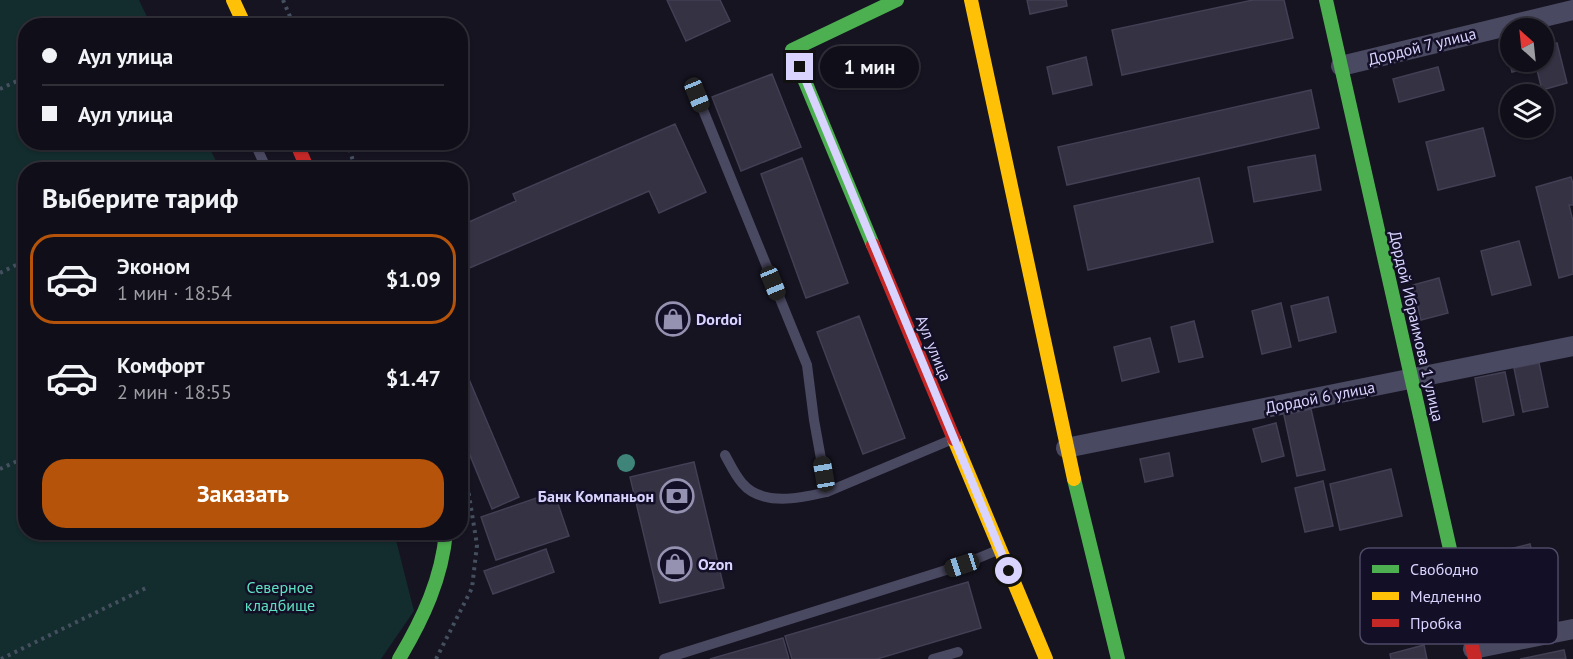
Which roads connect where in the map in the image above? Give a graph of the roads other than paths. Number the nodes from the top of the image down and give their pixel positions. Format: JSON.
{"nodes":[{"id":1,"x":233,"y":0,"type":"edge"},
{"id":2,"x":897,"y":0,"type":"edge"},
{"id":3,"x":971,"y":0,"type":"edge"},
{"id":4,"x":1326,"y":0,"type":"edge"},
{"id":5,"x":1573,"y":9,"type":"edge"},
{"id":6,"x":241,"y":18,"type":"edge"},
{"id":7,"x":1341,"y":66,"type":"junction"},
{"id":8,"x":697,"y":95,"type":"dead end"},
{"id":9,"x":1573,"y":346,"type":"edge"},
{"id":10,"x":1412,"y":379,"type":"junction"},
{"id":11,"x":953,"y":439,"type":"junction"},
{"id":12,"x":1066,"y":448,"type":"junction"},
{"id":13,"x":725,"y":455,"type":"dead end"},
{"id":14,"x":827,"y":492,"type":"junction"},
{"id":15,"x":445,"y":540,"type":"edge"},
{"id":16,"x":1450,"y":548,"type":"edge"},
{"id":17,"x":1000,"y":549,"type":"junction"},
{"id":18,"x":1573,"y":629,"type":"edge"},
{"id":19,"x":1558,"y":633,"type":"edge"},
{"id":20,"x":1514,"y":644,"type":"edge"},
{"id":21,"x":958,"y":652,"type":"dead end"},
{"id":22,"x":1474,"y":654,"type":"edge"},
{"id":23,"x":399,"y":659,"type":"edge"},
{"id":24,"x":664,"y":659,"type":"edge"},
{"id":25,"x":933,"y":659,"type":"edge"},
{"id":26,"x":1046,"y":659,"type":"edge"},
{"id":27,"x":1118,"y":659,"type":"edge"}],
"edges":[{"from":1,"to":6,"type":"street"},
{"from":2,"to":11,"type":"street","name":"Аул улица"},
{"from":3,"to":12,"type":"street"},
{"from":4,"to":7,"type":"street","name":"Дордой Ибраимова 1 улица"},
{"from":5,"to":7,"type":"street","name":"Дордой 7 улица"},
{"from":7,"to":10,"type":"street","name":"Дордой Ибраимова 1 улица"},
{"from":8,"to":14,"type":"lane"},
{"from":9,"to":10,"type":"street","name":"Дордой 6 улица"},
{"from":10,"to":12,"type":"street","name":"Дордой 6 улица"},
{"from":10,"to":16,"type":"street","name":"Дордой Ибраимова 1 улица"},
{"from":11,"to":14,"type":"lane"},
{"from":11,"to":17,"type":"street","name":"Аул улица"},
{"from":12,"to":27,"type":"street"},
{"from":13,"to":14,"type":"lane"},
{"from":15,"to":23,"type":"street"},
{"from":17,"to":24,"type":"lane"},
{"from":17,"to":26,"type":"street","name":"Аул улица"},
{"from":18,"to":19,"type":"street"},
{"from":20,"to":22,"type":"street"},
{"from":21,"to":25,"type":"lane"}]}
